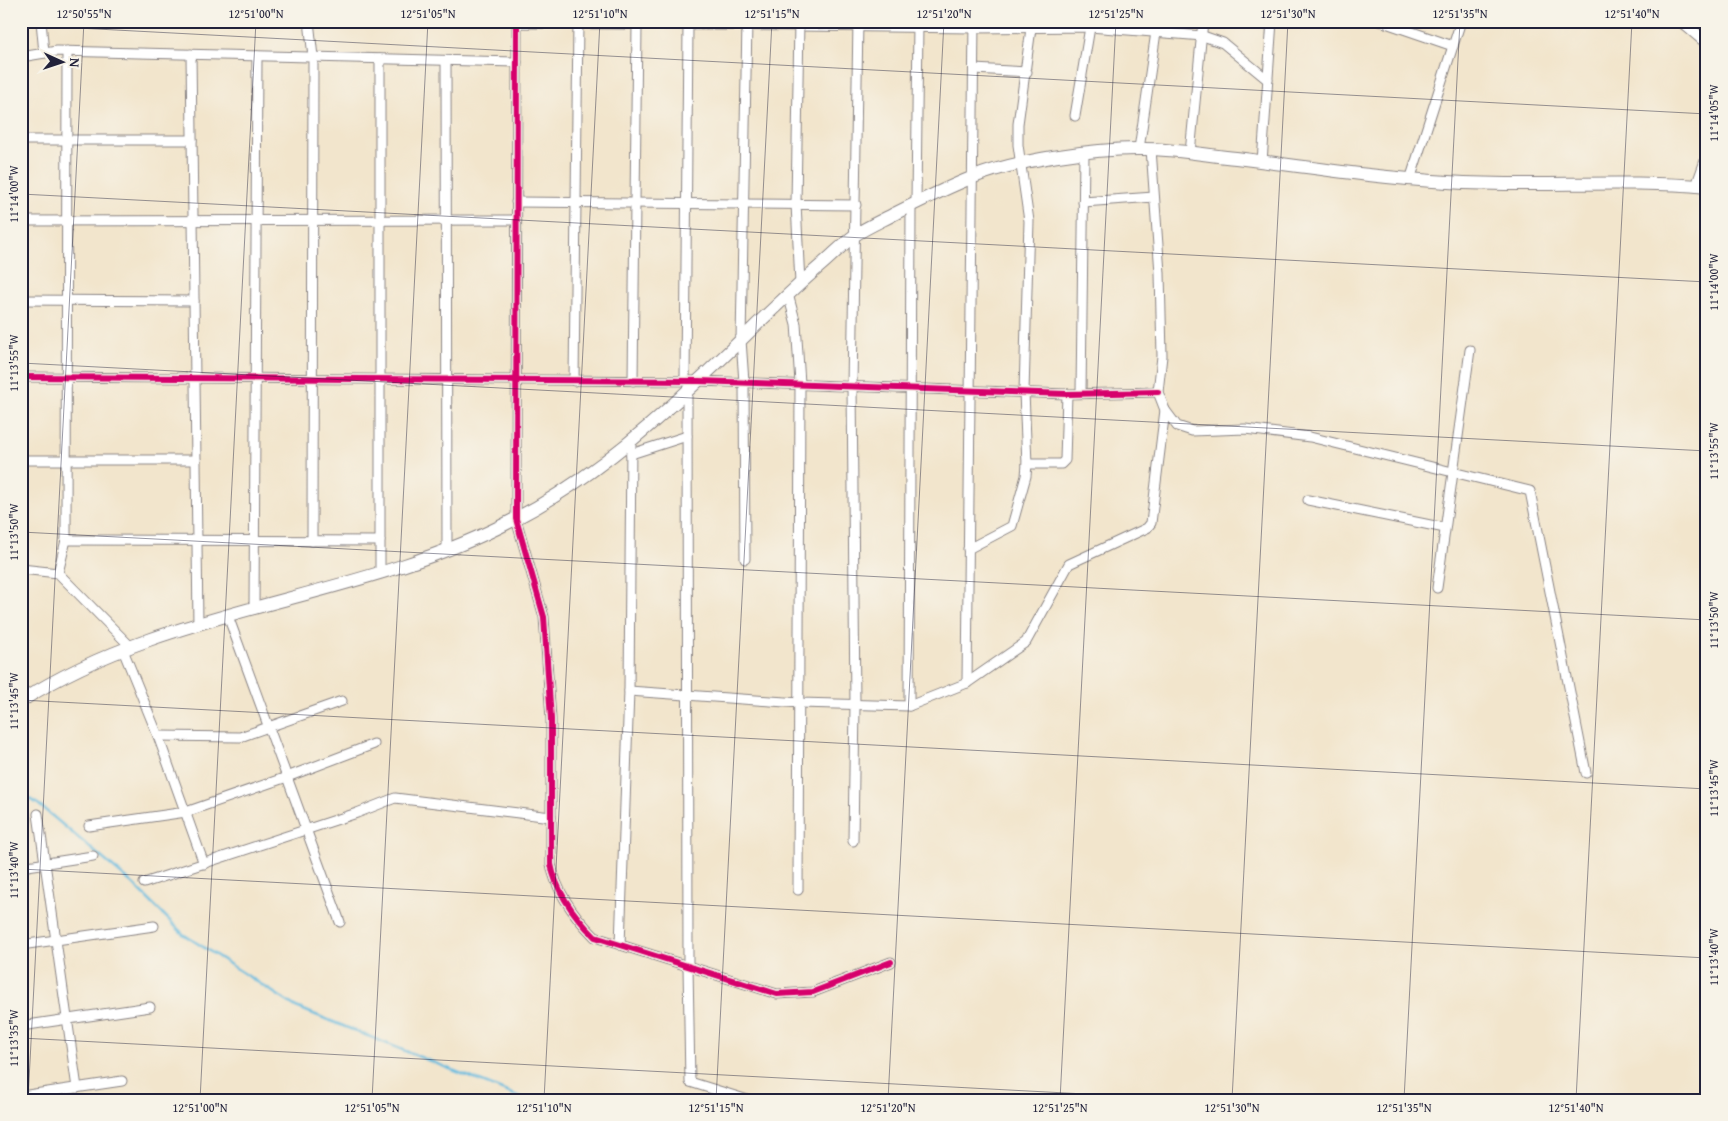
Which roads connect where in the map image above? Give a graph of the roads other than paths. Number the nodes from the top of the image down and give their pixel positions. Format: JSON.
{"nodes":[{"id":1,"x":41,"y":21,"type":"edge"},
{"id":2,"x":308,"y":21,"type":"edge"},
{"id":3,"x":1203,"y":21,"type":"edge"},
{"id":4,"x":1272,"y":21,"type":"edge"},
{"id":5,"x":1380,"y":21,"type":"edge"},
{"id":6,"x":1461,"y":21,"type":"edge"},
{"id":7,"x":1682,"y":21,"type":"edge"},
{"id":8,"x":515,"y":22,"type":"edge"},
{"id":9,"x":578,"y":23,"type":"edge"},
{"id":10,"x":746,"y":23,"type":"edge"},
{"id":11,"x":799,"y":24,"type":"edge"},
{"id":12,"x":858,"y":24,"type":"edge"},
{"id":13,"x":918,"y":24,"type":"edge"},
{"id":14,"x":1032,"y":24,"type":"edge"},
{"id":15,"x":637,"y":25,"type":"junction"},
{"id":16,"x":688,"y":25,"type":"junction"},
{"id":17,"x":974,"y":25,"type":"edge"},
{"id":18,"x":1090,"y":27,"type":"junction"},
{"id":19,"x":1156,"y":32,"type":"junction"},
{"id":20,"x":1203,"y":36,"type":"junction"},
{"id":21,"x":1707,"y":43,"type":"edge"},
{"id":22,"x":1453,"y":46,"type":"junction"},
{"id":23,"x":67,"y":52,"type":"junction"},
{"id":24,"x":44,"y":53,"type":"junction"},
{"id":25,"x":191,"y":54,"type":"junction"},
{"id":26,"x":257,"y":56,"type":"junction"},
{"id":27,"x":21,"y":57,"type":"edge"},
{"id":28,"x":313,"y":58,"type":"junction"},
{"id":29,"x":380,"y":59,"type":"junction"},
{"id":30,"x":446,"y":61,"type":"junction"},
{"id":31,"x":517,"y":62,"type":"junction"},
{"id":32,"x":974,"y":69,"type":"junction"},
{"id":33,"x":1027,"y":72,"type":"junction"},
{"id":34,"x":1268,"y":80,"type":"junction"},
{"id":35,"x":1076,"y":116,"type":"dead end"},
{"id":36,"x":21,"y":140,"type":"edge"},
{"id":37,"x":67,"y":140,"type":"junction"},
{"id":38,"x":192,"y":140,"type":"junction"},
{"id":39,"x":1145,"y":149,"type":"junction"},
{"id":40,"x":1190,"y":153,"type":"junction"},
{"id":41,"x":1084,"y":154,"type":"junction"},
{"id":42,"x":1707,"y":154,"type":"edge"},
{"id":43,"x":1262,"y":162,"type":"junction"},
{"id":44,"x":1021,"y":164,"type":"junction"},
{"id":45,"x":974,"y":176,"type":"junction"},
{"id":46,"x":1410,"y":180,"type":"junction"},
{"id":47,"x":1701,"y":187,"type":"edge"},
{"id":48,"x":1154,"y":197,"type":"junction"},
{"id":49,"x":516,"y":202,"type":"junction"},
{"id":50,"x":576,"y":202,"type":"junction"},
{"id":51,"x":1083,"y":202,"type":"junction"},
{"id":52,"x":635,"y":203,"type":"junction"},
{"id":53,"x":686,"y":204,"type":"junction"},
{"id":54,"x":743,"y":204,"type":"junction"},
{"id":55,"x":796,"y":204,"type":"junction"},
{"id":56,"x":914,"y":204,"type":"junction"},
{"id":57,"x":856,"y":205,"type":"junction"},
{"id":58,"x":193,"y":220,"type":"junction"},
{"id":59,"x":256,"y":220,"type":"junction"},
{"id":60,"x":313,"y":220,"type":"junction"},
{"id":61,"x":380,"y":220,"type":"junction"},
{"id":62,"x":446,"y":220,"type":"junction"},
{"id":63,"x":516,"y":220,"type":"junction"},
{"id":64,"x":21,"y":221,"type":"edge"},
{"id":65,"x":67,"y":221,"type":"junction"},
{"id":66,"x":856,"y":234,"type":"junction"},
{"id":67,"x":800,"y":283,"type":"junction"},
{"id":68,"x":788,"y":294,"type":"junction"},
{"id":69,"x":21,"y":300,"type":"edge"},
{"id":70,"x":66,"y":301,"type":"junction"},
{"id":71,"x":194,"y":301,"type":"junction"},
{"id":72,"x":740,"y":340,"type":"junction"},
{"id":73,"x":1470,"y":350,"type":"dead end"},
{"id":74,"x":21,"y":377,"type":"edge"},
{"id":75,"x":66,"y":377,"type":"junction"},
{"id":76,"x":195,"y":378,"type":"junction"},
{"id":77,"x":255,"y":378,"type":"junction"},
{"id":78,"x":312,"y":379,"type":"junction"},
{"id":79,"x":380,"y":379,"type":"junction"},
{"id":80,"x":446,"y":380,"type":"junction"},
{"id":81,"x":516,"y":380,"type":"junction"},
{"id":82,"x":574,"y":381,"type":"junction"},
{"id":83,"x":633,"y":381,"type":"junction"},
{"id":84,"x":699,"y":381,"type":"junction"},
{"id":85,"x":744,"y":382,"type":"junction"},
{"id":86,"x":800,"y":383,"type":"junction"},
{"id":87,"x":852,"y":386,"type":"junction"},
{"id":88,"x":686,"y":387,"type":"junction"},
{"id":89,"x":911,"y":389,"type":"junction"},
{"id":90,"x":969,"y":390,"type":"junction"},
{"id":91,"x":1024,"y":392,"type":"junction"},
{"id":92,"x":1158,"y":392,"type":"junction"},
{"id":93,"x":1081,"y":393,"type":"junction"},
{"id":94,"x":1067,"y":394,"type":"junction"},
{"id":95,"x":1165,"y":410,"type":"junction"},
{"id":96,"x":687,"y":436,"type":"junction"},
{"id":97,"x":631,"y":441,"type":"junction"},
{"id":98,"x":631,"y":454,"type":"junction"},
{"id":99,"x":21,"y":460,"type":"edge"},
{"id":100,"x":66,"y":460,"type":"junction"},
{"id":101,"x":196,"y":460,"type":"junction"},
{"id":102,"x":1027,"y":464,"type":"junction"},
{"id":103,"x":1455,"y":471,"type":"junction"},
{"id":104,"x":1308,"y":500,"type":"dead end"},
{"id":105,"x":516,"y":519,"type":"junction"},
{"id":106,"x":1445,"y":528,"type":"junction"},
{"id":107,"x":66,"y":540,"type":"junction"},
{"id":108,"x":197,"y":540,"type":"junction"},
{"id":109,"x":254,"y":541,"type":"junction"},
{"id":110,"x":312,"y":541,"type":"junction"},
{"id":111,"x":380,"y":541,"type":"junction"},
{"id":112,"x":968,"y":549,"type":"junction"},
{"id":113,"x":447,"y":550,"type":"junction"},
{"id":114,"x":745,"y":559,"type":"dead end"},
{"id":115,"x":21,"y":569,"type":"edge"},
{"id":116,"x":380,"y":572,"type":"junction"},
{"id":117,"x":58,"y":573,"type":"junction"},
{"id":118,"x":1437,"y":588,"type":"dead end"},
{"id":119,"x":254,"y":609,"type":"junction"},
{"id":120,"x":228,"y":616,"type":"junction"},
{"id":121,"x":198,"y":625,"type":"junction"},
{"id":122,"x":127,"y":648,"type":"junction"},
{"id":123,"x":967,"y":683,"type":"junction"},
{"id":124,"x":629,"y":691,"type":"junction"},
{"id":125,"x":687,"y":693,"type":"junction"},
{"id":126,"x":21,"y":700,"type":"edge"},
{"id":127,"x":342,"y":701,"type":"dead end"},
{"id":128,"x":800,"y":703,"type":"junction"},
{"id":129,"x":855,"y":705,"type":"junction"},
{"id":130,"x":909,"y":706,"type":"junction"},
{"id":131,"x":269,"y":726,"type":"junction"},
{"id":132,"x":158,"y":736,"type":"junction"},
{"id":133,"x":374,"y":744,"type":"dead end"},
{"id":134,"x":1586,"y":773,"type":"dead end"},
{"id":135,"x":287,"y":778,"type":"junction"},
{"id":136,"x":186,"y":812,"type":"junction"},
{"id":137,"x":38,"y":814,"type":"dead end"},
{"id":138,"x":551,"y":817,"type":"junction"},
{"id":139,"x":89,"y":826,"type":"dead end"},
{"id":140,"x":306,"y":830,"type":"junction"},
{"id":141,"x":853,"y":841,"type":"dead end"},
{"id":142,"x":93,"y":856,"type":"dead end"},
{"id":143,"x":45,"y":864,"type":"junction"},
{"id":144,"x":204,"y":864,"type":"junction"},
{"id":145,"x":21,"y":867,"type":"edge"},
{"id":146,"x":144,"y":883,"type":"dead end"},
{"id":147,"x":798,"y":890,"type":"dead end"},
{"id":148,"x":340,"y":922,"type":"dead end"},
{"id":149,"x":154,"y":926,"type":"dead end"},
{"id":150,"x":56,"y":940,"type":"junction"},
{"id":151,"x":620,"y":945,"type":"junction"},
{"id":152,"x":21,"y":946,"type":"edge"},
{"id":153,"x":891,"y":962,"type":"dead end"},
{"id":154,"x":688,"y":966,"type":"junction"},
{"id":155,"x":150,"y":1007,"type":"dead end"},
{"id":156,"x":68,"y":1019,"type":"junction"},
{"id":157,"x":21,"y":1026,"type":"edge"},
{"id":158,"x":122,"y":1082,"type":"dead end"},
{"id":159,"x":78,"y":1088,"type":"junction"},
{"id":160,"x":21,"y":1096,"type":"edge"},
{"id":161,"x":748,"y":1100,"type":"edge"}],
"edges":[{"from":1,"to":24,"type":"street"},
{"from":2,"to":28,"type":"street"},
{"from":3,"to":20,"type":"street"},
{"from":4,"to":34,"type":"street"},
{"from":5,"to":22,"type":"street"},
{"from":6,"to":22,"type":"street"},
{"from":7,"to":21,"type":"main road"},
{"from":8,"to":9,"type":"street"},
{"from":8,"to":31,"type":"street"},
{"from":9,"to":15,"type":"street"},
{"from":9,"to":50,"type":"street"},
{"from":10,"to":11,"type":"street"},
{"from":10,"to":16,"type":"street"},
{"from":10,"to":54,"type":"street"},
{"from":11,"to":12,"type":"street"},
{"from":11,"to":55,"type":"street"},
{"from":12,"to":13,"type":"street"},
{"from":12,"to":57,"type":"street"},
{"from":13,"to":17,"type":"street"},
{"from":13,"to":56,"type":"street"},
{"from":14,"to":17,"type":"street"},
{"from":14,"to":18,"type":"street"},
{"from":14,"to":33,"type":"street"},
{"from":15,"to":16,"type":"street"},
{"from":15,"to":52,"type":"street"},
{"from":16,"to":53,"type":"street"},
{"from":17,"to":32,"type":"street"},
{"from":18,"to":19,"type":"street"},
{"from":18,"to":35,"type":"street"},
{"from":19,"to":20,"type":"street"},
{"from":19,"to":39,"type":"street"},
{"from":20,"to":34,"type":"street"},
{"from":20,"to":40,"type":"street"},
{"from":22,"to":46,"type":"street"},
{"from":23,"to":24,"type":"street"},
{"from":23,"to":25,"type":"street"},
{"from":23,"to":37,"type":"street"},
{"from":24,"to":27,"type":"street"},
{"from":25,"to":26,"type":"street"},
{"from":25,"to":38,"type":"street"},
{"from":26,"to":28,"type":"street"},
{"from":26,"to":59,"type":"street"},
{"from":28,"to":29,"type":"street"},
{"from":28,"to":60,"type":"street"},
{"from":29,"to":30,"type":"street"},
{"from":29,"to":61,"type":"street"},
{"from":30,"to":31,"type":"street"},
{"from":30,"to":62,"type":"street"},
{"from":31,"to":49,"type":"street"},
{"from":32,"to":33,"type":"street"},
{"from":32,"to":45,"type":"street"},
{"from":33,"to":44,"type":"street"},
{"from":34,"to":43,"type":"street"},
{"from":36,"to":37,"type":"street"},
{"from":37,"to":38,"type":"street"},
{"from":37,"to":65,"type":"street"},
{"from":38,"to":58,"type":"street"},
{"from":39,"to":40,"type":"main road"},
{"from":39,"to":41,"type":"main road"},
{"from":39,"to":48,"type":"street"},
{"from":40,"to":43,"type":"main road"},
{"from":41,"to":44,"type":"main road"},
{"from":41,"to":51,"type":"street"},
{"from":42,"to":47,"type":"street"},
{"from":43,"to":46,"type":"main road"},
{"from":44,"to":45,"type":"main road"},
{"from":44,"to":91,"type":"street"},
{"from":45,"to":56,"type":"main road"},
{"from":45,"to":90,"type":"street"},
{"from":46,"to":47,"type":"main road"},
{"from":48,"to":51,"type":"street"},
{"from":48,"to":92,"type":"street"},
{"from":49,"to":50,"type":"street"},
{"from":49,"to":63,"type":"street"},
{"from":50,"to":52,"type":"street"},
{"from":50,"to":82,"type":"street"},
{"from":51,"to":93,"type":"street"},
{"from":52,"to":53,"type":"street"},
{"from":52,"to":83,"type":"street"},
{"from":53,"to":54,"type":"street"},
{"from":53,"to":88,"type":"street"},
{"from":54,"to":55,"type":"street"},
{"from":54,"to":72,"type":"street"},
{"from":55,"to":57,"type":"street"},
{"from":55,"to":67,"type":"street"},
{"from":56,"to":66,"type":"main road"},
{"from":56,"to":89,"type":"street"},
{"from":57,"to":66,"type":"street"},
{"from":58,"to":59,"type":"street"},
{"from":58,"to":65,"type":"street"},
{"from":58,"to":71,"type":"street"},
{"from":59,"to":60,"type":"street"},
{"from":59,"to":77,"type":"street"},
{"from":60,"to":61,"type":"street"},
{"from":60,"to":78,"type":"street"},
{"from":61,"to":62,"type":"street"},
{"from":61,"to":79,"type":"street"},
{"from":62,"to":63,"type":"street"},
{"from":62,"to":80,"type":"street"},
{"from":63,"to":81,"type":"street"},
{"from":64,"to":65,"type":"street"},
{"from":65,"to":70,"type":"street"},
{"from":66,"to":67,"type":"main road"},
{"from":66,"to":87,"type":"street"},
{"from":67,"to":68,"type":"main road"},
{"from":68,"to":72,"type":"main road"},
{"from":68,"to":86,"type":"street"},
{"from":69,"to":70,"type":"street"},
{"from":70,"to":71,"type":"street"},
{"from":70,"to":75,"type":"street"},
{"from":71,"to":76,"type":"street"},
{"from":72,"to":84,"type":"main road"},
{"from":72,"to":85,"type":"street"},
{"from":73,"to":103,"type":"street"},
{"from":74,"to":75,"type":"street"},
{"from":75,"to":76,"type":"street"},
{"from":75,"to":100,"type":"street"},
{"from":76,"to":77,"type":"street"},
{"from":76,"to":101,"type":"street"},
{"from":77,"to":78,"type":"street"},
{"from":77,"to":109,"type":"street"},
{"from":78,"to":79,"type":"street"},
{"from":78,"to":110,"type":"street"},
{"from":79,"to":80,"type":"street"},
{"from":79,"to":111,"type":"street"},
{"from":80,"to":81,"type":"street"},
{"from":80,"to":113,"type":"street"},
{"from":81,"to":82,"type":"street"},
{"from":81,"to":105,"type":"street"},
{"from":82,"to":83,"type":"street"},
{"from":83,"to":88,"type":"street"},
{"from":84,"to":85,"type":"street"},
{"from":84,"to":88,"type":"main road"},
{"from":85,"to":86,"type":"street"},
{"from":85,"to":114,"type":"street"},
{"from":86,"to":87,"type":"street"},
{"from":86,"to":128,"type":"street"},
{"from":87,"to":89,"type":"street"},
{"from":87,"to":129,"type":"street"},
{"from":88,"to":96,"type":"street"},
{"from":88,"to":97,"type":"main road"},
{"from":89,"to":90,"type":"street"},
{"from":89,"to":130,"type":"street"},
{"from":90,"to":91,"type":"street"},
{"from":90,"to":112,"type":"street"},
{"from":91,"to":94,"type":"street"},
{"from":91,"to":102,"type":"street"},
{"from":92,"to":93,"type":"street"},
{"from":92,"to":95,"type":"street"},
{"from":93,"to":94,"type":"street"},
{"from":94,"to":102,"type":"street"},
{"from":95,"to":103,"type":"street"},
{"from":95,"to":123,"type":"street"},
{"from":96,"to":98,"type":"street"},
{"from":96,"to":125,"type":"street"},
{"from":97,"to":98,"type":"street"},
{"from":97,"to":105,"type":"main road"},
{"from":98,"to":124,"type":"street"},
{"from":99,"to":100,"type":"street"},
{"from":100,"to":101,"type":"street"},
{"from":100,"to":107,"type":"street"},
{"from":101,"to":108,"type":"street"},
{"from":102,"to":112,"type":"street"},
{"from":103,"to":106,"type":"street"},
{"from":103,"to":134,"type":"street"},
{"from":104,"to":106,"type":"street"},
{"from":105,"to":113,"type":"main road"},
{"from":105,"to":138,"type":"street"},
{"from":106,"to":118,"type":"street"},
{"from":107,"to":108,"type":"street"},
{"from":107,"to":117,"type":"street"},
{"from":108,"to":109,"type":"street"},
{"from":108,"to":121,"type":"street"},
{"from":109,"to":110,"type":"street"},
{"from":109,"to":119,"type":"street"},
{"from":110,"to":111,"type":"street"},
{"from":111,"to":116,"type":"street"},
{"from":112,"to":123,"type":"street"},
{"from":113,"to":116,"type":"main road"},
{"from":115,"to":117,"type":"street"},
{"from":116,"to":119,"type":"main road"},
{"from":117,"to":122,"type":"street"},
{"from":119,"to":120,"type":"main road"},
{"from":120,"to":121,"type":"main road"},
{"from":120,"to":131,"type":"street"},
{"from":121,"to":122,"type":"main road"},
{"from":122,"to":126,"type":"main road"},
{"from":122,"to":132,"type":"street"},
{"from":123,"to":130,"type":"street"},
{"from":124,"to":125,"type":"street"},
{"from":124,"to":151,"type":"street"},
{"from":125,"to":128,"type":"street"},
{"from":125,"to":154,"type":"street"},
{"from":127,"to":131,"type":"street"},
{"from":128,"to":129,"type":"street"},
{"from":128,"to":147,"type":"street"},
{"from":129,"to":130,"type":"street"},
{"from":129,"to":141,"type":"street"},
{"from":131,"to":132,"type":"street"},
{"from":131,"to":135,"type":"street"},
{"from":132,"to":136,"type":"street"},
{"from":133,"to":135,"type":"street"},
{"from":135,"to":136,"type":"street"},
{"from":135,"to":140,"type":"street"},
{"from":136,"to":139,"type":"street"},
{"from":136,"to":144,"type":"street"},
{"from":137,"to":143,"type":"street"},
{"from":138,"to":140,"type":"street"},
{"from":138,"to":151,"type":"street"},
{"from":140,"to":144,"type":"street"},
{"from":140,"to":148,"type":"street"},
{"from":142,"to":143,"type":"street"},
{"from":143,"to":145,"type":"street"},
{"from":143,"to":150,"type":"street"},
{"from":144,"to":146,"type":"street"},
{"from":149,"to":150,"type":"street"},
{"from":150,"to":152,"type":"street"},
{"from":150,"to":156,"type":"street"},
{"from":151,"to":154,"type":"street"},
{"from":153,"to":154,"type":"street"},
{"from":154,"to":161,"type":"street"},
{"from":155,"to":156,"type":"street"},
{"from":156,"to":157,"type":"street"},
{"from":156,"to":159,"type":"street"},
{"from":158,"to":159,"type":"street"},
{"from":159,"to":160,"type":"street"}]}
